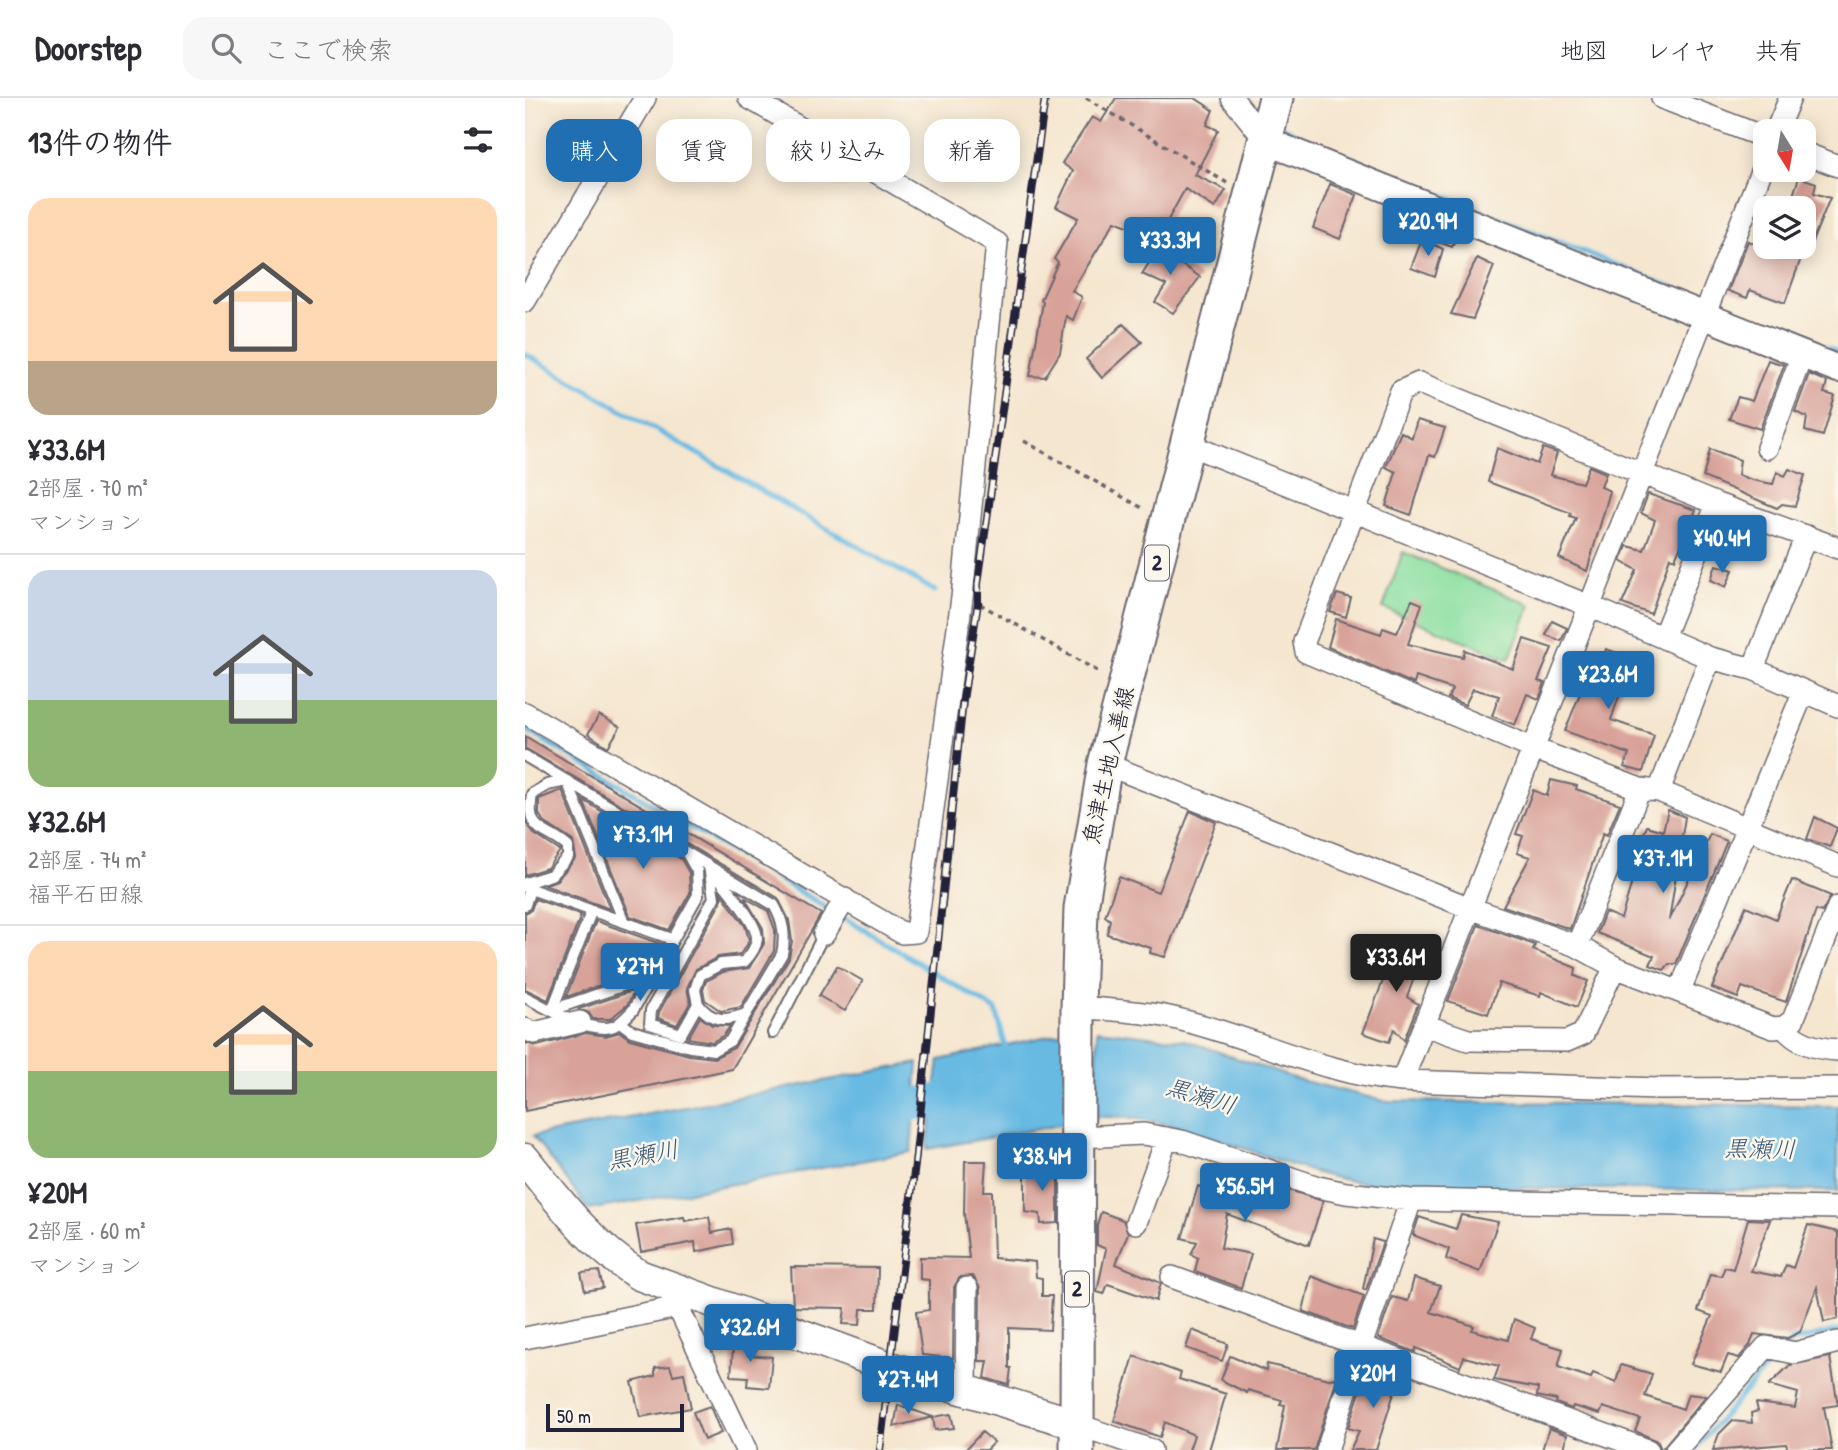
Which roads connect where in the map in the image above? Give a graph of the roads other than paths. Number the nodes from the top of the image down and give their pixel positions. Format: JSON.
{"nodes":[{"id":1,"x":645,"y":98,"type":"edge"},
{"id":2,"x":748,"y":98,"type":"edge"},
{"id":3,"x":1232,"y":98,"type":"edge"},
{"id":4,"x":1276,"y":98,"type":"edge"},
{"id":5,"x":1662,"y":98,"type":"edge"},
{"id":6,"x":1790,"y":98,"type":"edge"},
{"id":7,"x":1781,"y":119,"type":"edge"},
{"id":8,"x":1753,"y":133,"type":"edge"},
{"id":9,"x":1266,"y":141,"type":"junction"},
{"id":10,"x":1817,"y":158,"type":"edge"},
{"id":11,"x":1838,"y":166,"type":"edge"},
{"id":12,"x":1757,"y":182,"type":"edge"},
{"id":13,"x":525,"y":301,"type":"edge"},
{"id":14,"x":1706,"y":317,"type":"junction"},
{"id":15,"x":1802,"y":355,"type":"junction"},
{"id":16,"x":1838,"y":369,"type":"edge"},
{"id":17,"x":1187,"y":444,"type":"junction"},
{"id":18,"x":1767,"y":448,"type":"dead end"},
{"id":19,"x":1642,"y":474,"type":"junction"},
{"id":20,"x":1717,"y":504,"type":"junction"},
{"id":21,"x":1353,"y":511,"type":"junction"},
{"id":22,"x":1806,"y":536,"type":"junction"},
{"id":23,"x":1838,"y":548,"type":"edge"},
{"id":24,"x":1591,"y":607,"type":"junction"},
{"id":25,"x":1663,"y":637,"type":"junction"},
{"id":26,"x":1710,"y":658,"type":"junction"},
{"id":27,"x":1753,"y":669,"type":"junction"},
{"id":28,"x":1803,"y":693,"type":"junction"},
{"id":29,"x":1838,"y":706,"type":"edge"},
{"id":30,"x":525,"y":713,"type":"edge"},
{"id":31,"x":1532,"y":748,"type":"junction"},
{"id":32,"x":525,"y":756,"type":"edge"},
{"id":33,"x":1105,"y":764,"type":"junction"},
{"id":34,"x":567,"y":781,"type":"junction"},
{"id":35,"x":1650,"y":790,"type":"junction"},
{"id":36,"x":1748,"y":831,"type":"junction"},
{"id":37,"x":687,"y":853,"type":"junction"},
{"id":38,"x":709,"y":866,"type":"junction"},
{"id":39,"x":1838,"y":866,"type":"edge"},
{"id":40,"x":527,"y":886,"type":"edge"},
{"id":41,"x":845,"y":899,"type":"junction"},
{"id":42,"x":525,"y":905,"type":"edge"},
{"id":43,"x":1838,"y":907,"type":"edge"},
{"id":44,"x":1470,"y":908,"type":"junction"},
{"id":45,"x":592,"y":910,"type":"junction"},
{"id":46,"x":624,"y":922,"type":"junction"},
{"id":47,"x":824,"y":934,"type":"joint"},
{"id":48,"x":672,"y":939,"type":"junction"},
{"id":49,"x":1577,"y":946,"type":"junction"},
{"id":50,"x":1615,"y":967,"type":"junction"},
{"id":51,"x":651,"y":976,"type":"junction"},
{"id":52,"x":1681,"y":990,"type":"junction"},
{"id":53,"x":525,"y":998,"type":"edge"},
{"id":54,"x":698,"y":1004,"type":"junction"},
{"id":55,"x":552,"y":1010,"type":"junction"},
{"id":56,"x":746,"y":1014,"type":"junction"},
{"id":57,"x":1078,"y":1016,"type":"junction"},
{"id":58,"x":580,"y":1022,"type":"junction"},
{"id":59,"x":621,"y":1023,"type":"junction"},
{"id":60,"x":1424,"y":1024,"type":"junction"},
{"id":61,"x":1784,"y":1027,"type":"junction"},
{"id":62,"x":525,"y":1029,"type":"edge"},
{"id":63,"x":773,"y":1033,"type":"dead end"},
{"id":64,"x":1838,"y":1050,"type":"edge"},
{"id":65,"x":1402,"y":1081,"type":"junction"},
{"id":66,"x":1838,"y":1088,"type":"edge"},
{"id":67,"x":1079,"y":1132,"type":"junction"},
{"id":68,"x":1167,"y":1138,"type":"junction"},
{"id":69,"x":525,"y":1159,"type":"edge"},
{"id":70,"x":1411,"y":1200,"type":"junction"},
{"id":71,"x":1838,"y":1208,"type":"edge"},
{"id":72,"x":1136,"y":1223,"type":"dead end"},
{"id":73,"x":1172,"y":1277,"type":"dead end"},
{"id":74,"x":967,"y":1288,"type":"dead end"},
{"id":75,"x":679,"y":1300,"type":"junction"},
{"id":76,"x":525,"y":1338,"type":"edge"},
{"id":77,"x":1838,"y":1342,"type":"edge"},
{"id":78,"x":1361,"y":1346,"type":"junction"},
{"id":79,"x":966,"y":1390,"type":"junction"},
{"id":80,"x":1077,"y":1437,"type":"edge"},
{"id":81,"x":746,"y":1450,"type":"edge"},
{"id":82,"x":1151,"y":1450,"type":"edge"},
{"id":83,"x":1327,"y":1450,"type":"edge"},
{"id":84,"x":1649,"y":1450,"type":"edge"},
{"id":85,"x":1676,"y":1450,"type":"edge"}],
"edges":[{"from":1,"to":13,"type":"street"},
{"from":2,"to":41,"type":"street"},
{"from":3,"to":9,"type":"street"},
{"from":4,"to":9,"type":"main road","name":"魚津生地入善線","number":"2"},
{"from":5,"to":8,"type":"street"},
{"from":6,"to":7,"type":"street"},
{"from":9,"to":14,"type":"street"},
{"from":9,"to":17,"type":"main road","name":"魚津生地入善線","number":"2"},
{"from":10,"to":11,"type":"street"},
{"from":12,"to":14,"type":"street"},
{"from":14,"to":15,"type":"street"},
{"from":14,"to":19,"type":"street"},
{"from":15,"to":16,"type":"street"},
{"from":15,"to":18,"type":"street"},
{"from":17,"to":21,"type":"street"},
{"from":17,"to":33,"type":"main road","name":"魚津生地入善線","number":"2"},
{"from":19,"to":20,"type":"street"},
{"from":19,"to":21,"type":"street"},
{"from":19,"to":24,"type":"street"},
{"from":20,"to":22,"type":"street"},
{"from":20,"to":25,"type":"street"},
{"from":21,"to":24,"type":"street"},
{"from":21,"to":31,"type":"street"},
{"from":22,"to":23,"type":"street"},
{"from":22,"to":27,"type":"street"},
{"from":24,"to":25,"type":"street"},
{"from":24,"to":31,"type":"street"},
{"from":25,"to":26,"type":"street"},
{"from":26,"to":27,"type":"street"},
{"from":26,"to":35,"type":"street"},
{"from":27,"to":28,"type":"street"},
{"from":28,"to":29,"type":"street"},
{"from":28,"to":36,"type":"street"},
{"from":30,"to":41,"type":"street"},
{"from":31,"to":35,"type":"street"},
{"from":31,"to":44,"type":"street"},
{"from":32,"to":34,"type":"lane"},
{"from":33,"to":44,"type":"street"},
{"from":33,"to":57,"type":"main road","name":"魚津生地入善線","number":"2"},
{"from":34,"to":37,"type":"lane"},
{"from":34,"to":40,"type":"lane"},
{"from":34,"to":46,"type":"lane"},
{"from":35,"to":36,"type":"street"},
{"from":35,"to":49,"type":"street"},
{"from":36,"to":39,"type":"street"},
{"from":36,"to":52,"type":"street"},
{"from":37,"to":38,"type":"lane"},
{"from":37,"to":48,"type":"lane"},
{"from":38,"to":54,"type":"lane"},
{"from":38,"to":54,"type":"lane"},
{"from":38,"to":56,"type":"lane"},
{"from":40,"to":42,"type":"lane"},
{"from":40,"to":45,"type":"lane"},
{"from":41,"to":47,"type":"street"},
{"from":43,"to":61,"type":"street"},
{"from":44,"to":49,"type":"street"},
{"from":44,"to":60,"type":"street"},
{"from":45,"to":46,"type":"lane"},
{"from":45,"to":55,"type":"lane"},
{"from":46,"to":48,"type":"lane"},
{"from":47,"to":63,"type":"lane"},
{"from":48,"to":51,"type":"lane"},
{"from":49,"to":50,"type":"street"},
{"from":50,"to":52,"type":"street"},
{"from":50,"to":60,"type":"street"},
{"from":51,"to":55,"type":"lane"},
{"from":51,"to":59,"type":"lane"},
{"from":52,"to":61,"type":"street"},
{"from":53,"to":55,"type":"lane"},
{"from":54,"to":56,"type":"lane"},
{"from":55,"to":58,"type":"lane"},
{"from":56,"to":59,"type":"lane"},
{"from":57,"to":65,"type":"street"},
{"from":57,"to":67,"type":"main road","name":"魚津生地入善線","number":"2"},
{"from":58,"to":59,"type":"lane"},
{"from":58,"to":62,"type":"street"},
{"from":60,"to":65,"type":"street"},
{"from":61,"to":64,"type":"street"},
{"from":65,"to":66,"type":"street"},
{"from":67,"to":68,"type":"street"},
{"from":67,"to":80,"type":"main road","name":"魚津生地入善線","number":"2"},
{"from":68,"to":70,"type":"street"},
{"from":68,"to":72,"type":"street"},
{"from":69,"to":75,"type":"main road"},
{"from":70,"to":71,"type":"street"},
{"from":70,"to":78,"type":"street"},
{"from":73,"to":78,"type":"street"},
{"from":74,"to":79,"type":"street"},
{"from":75,"to":76,"type":"street"},
{"from":75,"to":79,"type":"main road"},
{"from":75,"to":81,"type":"street"},
{"from":77,"to":85,"type":"street"},
{"from":78,"to":83,"type":"street"},
{"from":78,"to":84,"type":"street"},
{"from":79,"to":80,"type":"main road"},
{"from":80,"to":82,"type":"street"}]}
